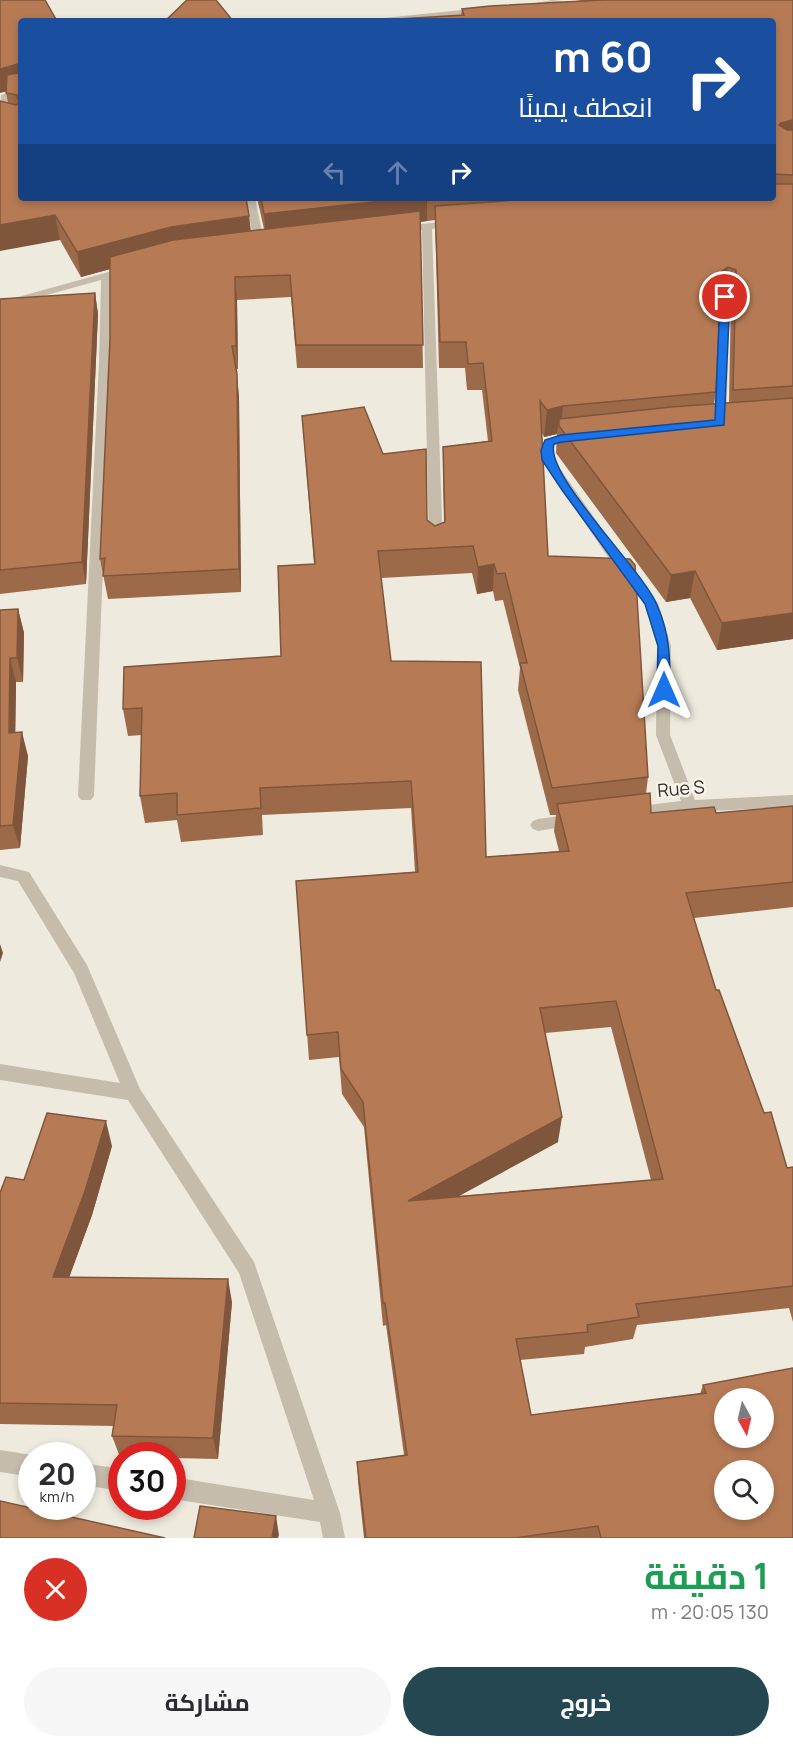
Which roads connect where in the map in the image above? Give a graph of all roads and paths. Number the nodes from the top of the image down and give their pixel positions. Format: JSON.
{"nodes":[{"id":1,"x":521,"y":6,"type":"edge"},
{"id":2,"x":487,"y":10,"type":"edge"},
{"id":3,"x":405,"y":18,"type":"edge"},
{"id":4,"x":592,"y":18,"type":"edge"},
{"id":5,"x":18,"y":93,"type":"edge"},
{"id":6,"x":5,"y":120,"type":"edge"},
{"id":7,"x":251,"y":201,"type":"edge"},
{"id":8,"x":461,"y":223,"type":"edge"},
{"id":9,"x":427,"y":226,"type":"junction"},
{"id":10,"x":391,"y":230,"type":"edge"},
{"id":11,"x":259,"y":246,"type":"edge"},
{"id":12,"x":140,"y":267,"type":"edge"},
{"id":13,"x":106,"y":276,"type":"junction"},
{"id":14,"x":725,"y":297,"type":"dead end"},
{"id":15,"x":0,"y":305,"type":"edge"},
{"id":16,"x":720,"y":423,"type":"edge"},
{"id":17,"x":586,"y":436,"type":"edge"},
{"id":18,"x":436,"y":547,"type":"edge"},
{"id":19,"x":86,"y":796,"type":"dead end"},
{"id":20,"x":793,"y":801,"type":"edge"},
{"id":21,"x":690,"y":806,"type":"junction"},
{"id":22,"x":619,"y":815,"type":"edge"},
{"id":23,"x":596,"y":818,"type":"edge"},
{"id":24,"x":537,"y":825,"type":"dead end"},
{"id":25,"x":0,"y":871,"type":"edge"},
{"id":26,"x":0,"y":1072,"type":"edge"},
{"id":27,"x":133,"y":1093,"type":"junction"},
{"id":28,"x":0,"y":1461,"type":"edge"},
{"id":29,"x":18,"y":1464,"type":"edge"},
{"id":30,"x":186,"y":1490,"type":"edge"},
{"id":31,"x":329,"y":1513,"type":"junction"},
{"id":32,"x":334,"y":1538,"type":"edge"}],
"edges":[{"from":1,"to":4,"type":"street"},
{"from":2,"to":3,"type":"street"},
{"from":5,"to":6,"type":"street"},
{"from":7,"to":11,"type":"street"},
{"from":8,"to":9,"type":"street"},
{"from":9,"to":10,"type":"street"},
{"from":9,"to":18,"type":"street"},
{"from":12,"to":13,"type":"street"},
{"from":13,"to":15,"type":"street"},
{"from":13,"to":19,"type":"street"},
{"from":14,"to":16,"type":"street"},
{"from":17,"to":21,"type":"street"},
{"from":20,"to":21,"type":"street","name":"Rue S"},
{"from":21,"to":22,"type":"street","name":"Rue S"},
{"from":23,"to":24,"type":"street"},
{"from":25,"to":27,"type":"street"},
{"from":26,"to":27,"type":"street"},
{"from":27,"to":31,"type":"street"},
{"from":28,"to":29,"type":"street"},
{"from":30,"to":31,"type":"street"},
{"from":31,"to":32,"type":"street"}]}
